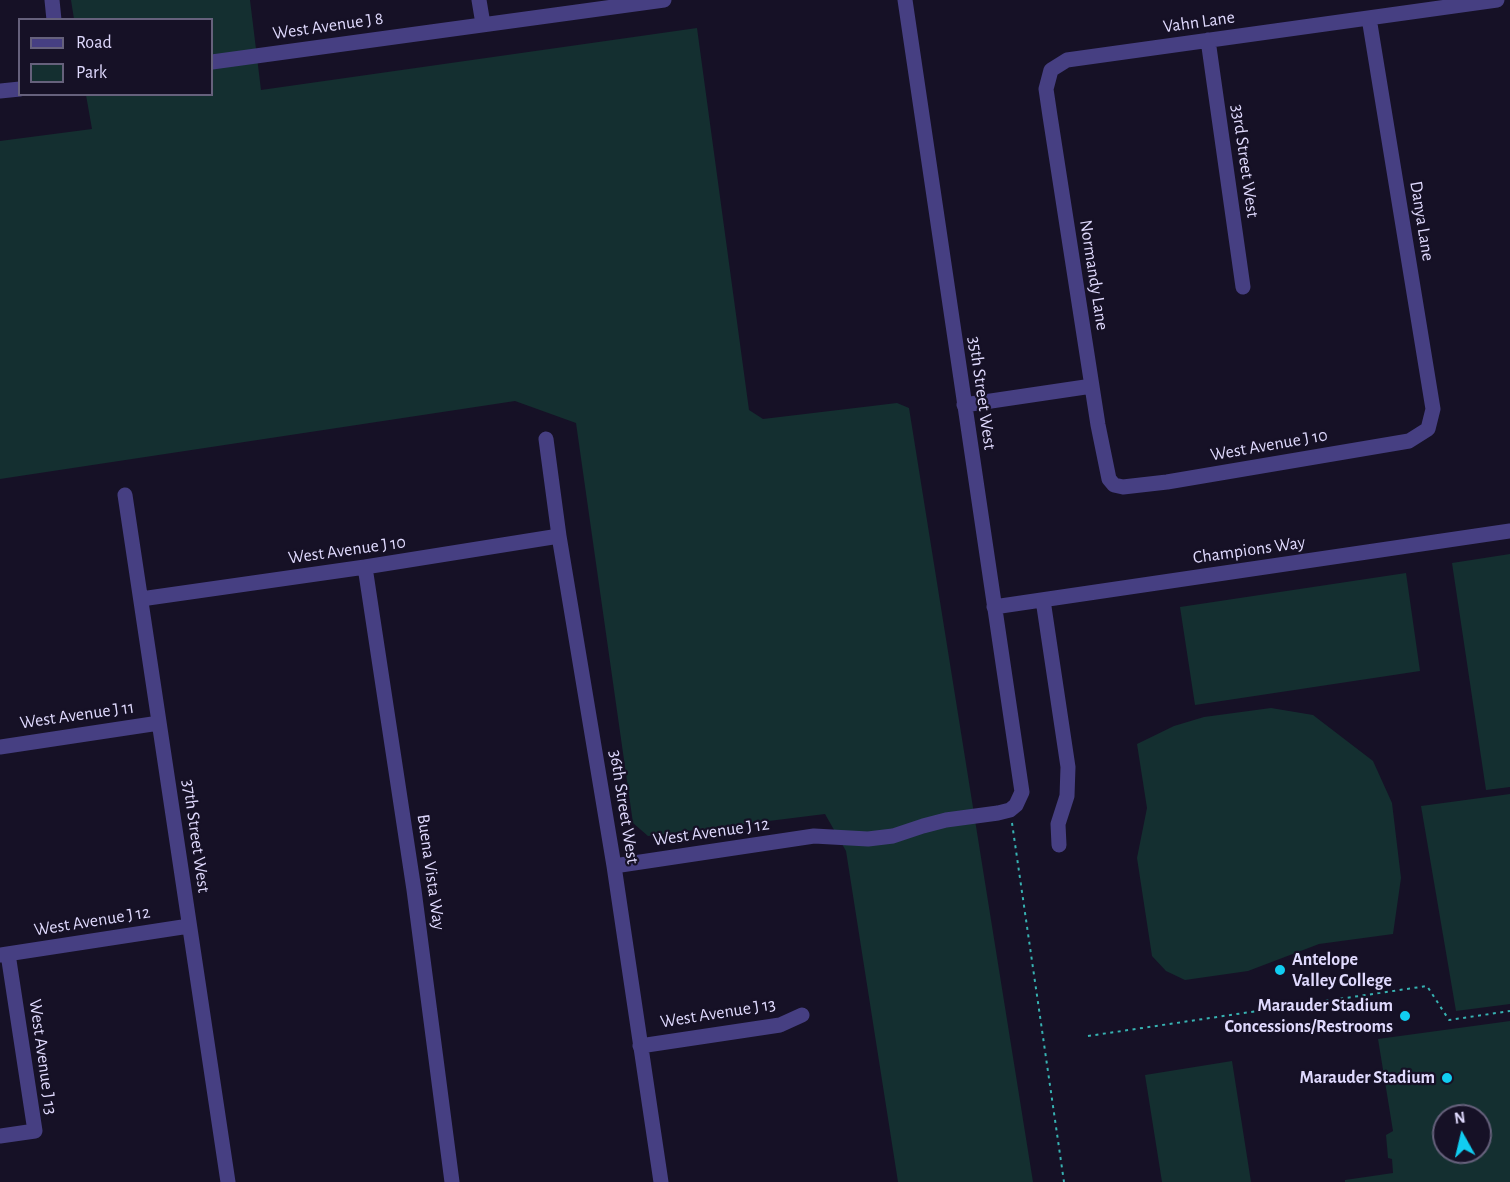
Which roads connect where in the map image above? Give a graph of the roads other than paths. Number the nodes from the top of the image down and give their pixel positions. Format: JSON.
{"nodes":[{"id":1,"x":51,"y":0,"type":"edge"},
{"id":2,"x":479,"y":0,"type":"edge"},
{"id":3,"x":664,"y":0,"type":"edge"},
{"id":4,"x":905,"y":0,"type":"edge"},
{"id":5,"x":1497,"y":0,"type":"edge"},
{"id":6,"x":54,"y":18,"type":"edge"},
{"id":7,"x":1369,"y":18,"type":"junction"},
{"id":8,"x":483,"y":24,"type":"junction"},
{"id":9,"x":1208,"y":40,"type":"junction"},
{"id":10,"x":213,"y":62,"type":"edge"},
{"id":11,"x":1051,"y":70,"type":"joint"},
{"id":12,"x":18,"y":89,"type":"edge"},
{"id":13,"x":0,"y":92,"type":"edge"},
{"id":14,"x":1243,"y":287,"type":"dead end"},
{"id":15,"x":1092,"y":386,"type":"junction"},
{"id":16,"x":964,"y":405,"type":"junction"},
{"id":17,"x":1428,"y":429,"type":"joint"},
{"id":18,"x":546,"y":439,"type":"dead end"},
{"id":19,"x":1114,"y":485,"type":"joint"},
{"id":20,"x":125,"y":495,"type":"dead end"},
{"id":21,"x":1510,"y":531,"type":"edge"},
{"id":22,"x":559,"y":536,"type":"junction"},
{"id":23,"x":365,"y":567,"type":"junction"},
{"id":24,"x":141,"y":599,"type":"junction"},
{"id":25,"x":1043,"y":600,"type":"junction"},
{"id":26,"x":994,"y":607,"type":"junction"},
{"id":27,"x":159,"y":723,"type":"junction"},
{"id":28,"x":0,"y":747,"type":"edge"},
{"id":29,"x":1010,"y":810,"type":"joint"},
{"id":30,"x":1059,"y":844,"type":"dead end"},
{"id":31,"x":614,"y":866,"type":"junction"},
{"id":32,"x":189,"y":926,"type":"junction"},
{"id":33,"x":4,"y":955,"type":"edge"},
{"id":34,"x":802,"y":1015,"type":"dead end"},
{"id":35,"x":639,"y":1046,"type":"junction"},
{"id":36,"x":0,"y":1136,"type":"edge"},
{"id":37,"x":228,"y":1182,"type":"edge"},
{"id":38,"x":452,"y":1182,"type":"edge"},
{"id":39,"x":661,"y":1182,"type":"edge"}],
"edges":[{"from":1,"to":6,"type":"street"},
{"from":2,"to":8,"type":"street"},
{"from":3,"to":8,"type":"street","name":"West Avenue J 8"},
{"from":4,"to":16,"type":"street","name":"35th Street West"},
{"from":5,"to":7,"type":"street","name":"Vahn Lane"},
{"from":7,"to":9,"type":"street","name":"Vahn Lane"},
{"from":7,"to":17,"type":"street","name":"Danya Lane"},
{"from":8,"to":10,"type":"street","name":"West Avenue J 8"},
{"from":9,"to":11,"type":"street","name":"Vahn Lane"},
{"from":9,"to":14,"type":"street","name":"33rd Street West"},
{"from":11,"to":15,"type":"street","name":"Normandy Lane"},
{"from":12,"to":13,"type":"street"},
{"from":15,"to":16,"type":"street"},
{"from":15,"to":19,"type":"street","name":"Normandy Lane"},
{"from":16,"to":26,"type":"street","name":"35th Street West"},
{"from":17,"to":19,"type":"street","name":"West Avenue J 10"},
{"from":18,"to":22,"type":"street","name":"36th Street West"},
{"from":20,"to":24,"type":"street","name":"37th Street West"},
{"from":21,"to":25,"type":"street","name":"Champions Way"},
{"from":22,"to":23,"type":"street","name":"West Avenue J 10"},
{"from":22,"to":31,"type":"street","name":"36th Street West"},
{"from":23,"to":24,"type":"street","name":"West Avenue J 10"},
{"from":23,"to":38,"type":"street","name":"Buena Vista Way"},
{"from":24,"to":27,"type":"street","name":"37th Street West"},
{"from":25,"to":26,"type":"street","name":"Champions Way"},
{"from":25,"to":30,"type":"street"},
{"from":26,"to":29,"type":"street","name":"35th Street West"},
{"from":27,"to":28,"type":"street","name":"West Avenue J 11"},
{"from":27,"to":32,"type":"street","name":"37th Street West"},
{"from":29,"to":31,"type":"street","name":"West Avenue J 12"},
{"from":31,"to":35,"type":"street","name":"36th Street West"},
{"from":32,"to":33,"type":"street","name":"West Avenue J 12"},
{"from":32,"to":37,"type":"street","name":"37th Street West"},
{"from":33,"to":36,"type":"street","name":"West Avenue J 13"},
{"from":34,"to":35,"type":"street","name":"West Avenue J 13"},
{"from":35,"to":39,"type":"street","name":"36th Street West"}]}
